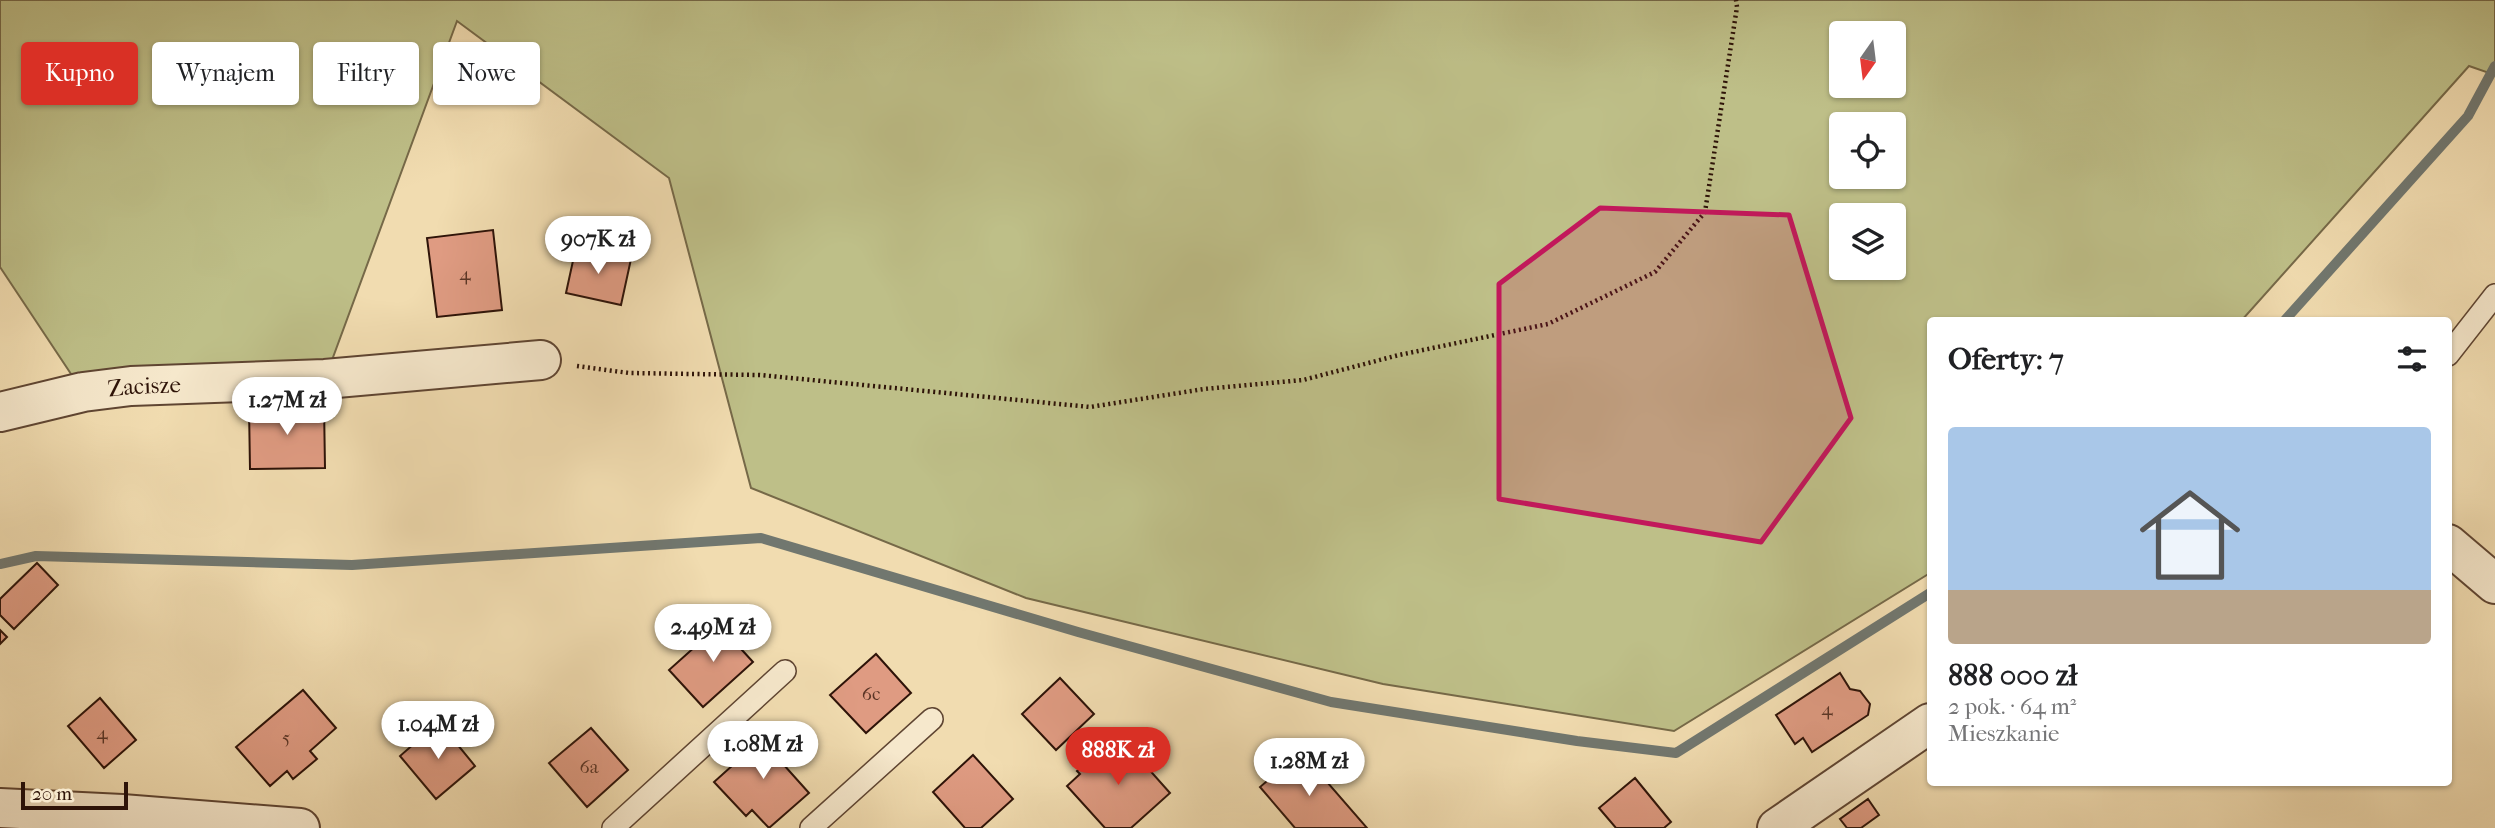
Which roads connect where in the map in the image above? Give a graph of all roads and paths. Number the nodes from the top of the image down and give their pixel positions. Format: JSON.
{"nodes":[{"id":1,"x":1736,"y":0,"type":"edge"},
{"id":2,"x":2495,"y":295,"type":"edge"},
{"id":3,"x":2452,"y":350,"type":"edge"},
{"id":4,"x":541,"y":360,"type":"joint"},
{"id":5,"x":0,"y":412,"type":"edge"},
{"id":6,"x":2452,"y":547,"type":"edge"},
{"id":7,"x":2495,"y":584,"type":"edge"},
{"id":8,"x":785,"y":671,"type":"dead end"},
{"id":9,"x":932,"y":719,"type":"dead end"},
{"id":10,"x":1927,"y":725,"type":"edge"},
{"id":11,"x":0,"y":808,"type":"edge"},
{"id":12,"x":122,"y":821,"type":"edge"},
{"id":13,"x":300,"y":828,"type":"edge"},
{"id":14,"x":613,"y":828,"type":"edge"},
{"id":15,"x":811,"y":828,"type":"edge"},
{"id":16,"x":1777,"y":828,"type":"edge"}],
"edges":[{"from":1,"to":4,"type":"path"},
{"from":2,"to":3,"type":"lane"},
{"from":4,"to":5,"type":"street","name":"Zacisze"},
{"from":6,"to":7,"type":"street"},
{"from":8,"to":14,"type":"lane"},
{"from":9,"to":15,"type":"lane"},
{"from":10,"to":16,"type":"street"},
{"from":11,"to":12,"type":"street"},
{"from":12,"to":13,"type":"street"}]}
